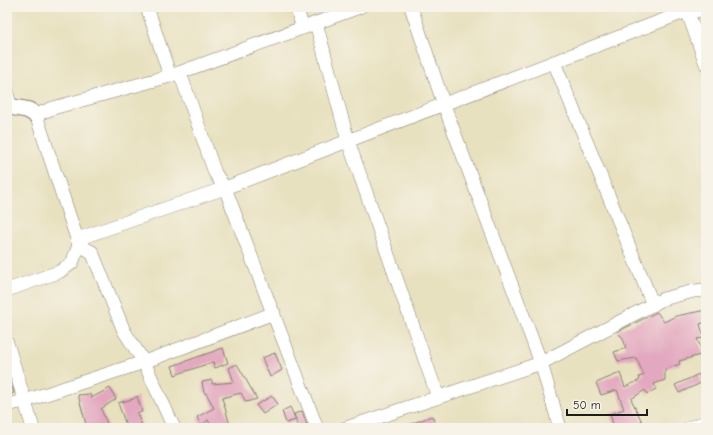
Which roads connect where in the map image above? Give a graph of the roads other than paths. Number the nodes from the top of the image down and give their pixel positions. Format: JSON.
{"nodes":[{"id":1,"x":147,"y":7,"type":"edge"},
{"id":2,"x":296,"y":7,"type":"edge"},
{"id":3,"x":360,"y":7,"type":"edge"},
{"id":4,"x":411,"y":7,"type":"edge"},
{"id":5,"x":687,"y":9,"type":"edge"},
{"id":6,"x":706,"y":10,"type":"edge"},
{"id":7,"x":316,"y":23,"type":"junction"},
{"id":8,"x":303,"y":28,"type":"junction"},
{"id":9,"x":554,"y":62,"type":"junction"},
{"id":10,"x":706,"y":64,"type":"edge"},
{"id":11,"x":175,"y":74,"type":"junction"},
{"id":12,"x":8,"y":101,"type":"edge"},
{"id":13,"x":444,"y":105,"type":"junction"},
{"id":14,"x":36,"y":115,"type":"junction"},
{"id":15,"x":348,"y":141,"type":"junction"},
{"id":16,"x":225,"y":188,"type":"junction"},
{"id":17,"x":78,"y":242,"type":"junction"},
{"id":18,"x":7,"y":290,"type":"edge"},
{"id":19,"x":706,"y":290,"type":"edge"},
{"id":20,"x":653,"y":305,"type":"junction"},
{"id":21,"x":274,"y":313,"type":"junction"},
{"id":22,"x":7,"y":343,"type":"edge"},
{"id":23,"x":144,"y":362,"type":"junction"},
{"id":24,"x":541,"y":363,"type":"junction"},
{"id":25,"x":438,"y":397,"type":"junction"},
{"id":26,"x":25,"y":401,"type":"junction"},
{"id":27,"x":7,"y":405,"type":"edge"},
{"id":28,"x":706,"y":422,"type":"edge"},
{"id":29,"x":33,"y":428,"type":"edge"},
{"id":30,"x":174,"y":428,"type":"edge"},
{"id":31,"x":316,"y":428,"type":"edge"},
{"id":32,"x":346,"y":428,"type":"edge"},
{"id":33,"x":560,"y":428,"type":"edge"},
{"id":34,"x":689,"y":428,"type":"edge"}],
"edges":[{"from":1,"to":11,"type":"street"},
{"from":2,"to":8,"type":"street"},
{"from":3,"to":7,"type":"street"},
{"from":4,"to":13,"type":"street"},
{"from":5,"to":6,"type":"street"},
{"from":5,"to":9,"type":"street"},
{"from":5,"to":10,"type":"street"},
{"from":7,"to":8,"type":"street"},
{"from":7,"to":15,"type":"street"},
{"from":8,"to":11,"type":"street"},
{"from":9,"to":13,"type":"street"},
{"from":9,"to":20,"type":"street"},
{"from":11,"to":14,"type":"street"},
{"from":11,"to":16,"type":"street"},
{"from":12,"to":14,"type":"street"},
{"from":13,"to":15,"type":"street"},
{"from":13,"to":24,"type":"street"},
{"from":14,"to":17,"type":"street"},
{"from":15,"to":16,"type":"street"},
{"from":15,"to":25,"type":"street"},
{"from":16,"to":17,"type":"street"},
{"from":16,"to":21,"type":"street"},
{"from":17,"to":18,"type":"street"},
{"from":17,"to":23,"type":"street"},
{"from":19,"to":20,"type":"street"},
{"from":20,"to":24,"type":"street"},
{"from":21,"to":23,"type":"street"},
{"from":21,"to":31,"type":"street"},
{"from":22,"to":26,"type":"street"},
{"from":23,"to":26,"type":"street"},
{"from":23,"to":30,"type":"street"},
{"from":24,"to":25,"type":"street"},
{"from":24,"to":33,"type":"street"},
{"from":25,"to":32,"type":"street"},
{"from":26,"to":27,"type":"street"},
{"from":26,"to":29,"type":"street"},
{"from":28,"to":34,"type":"street"}]}
